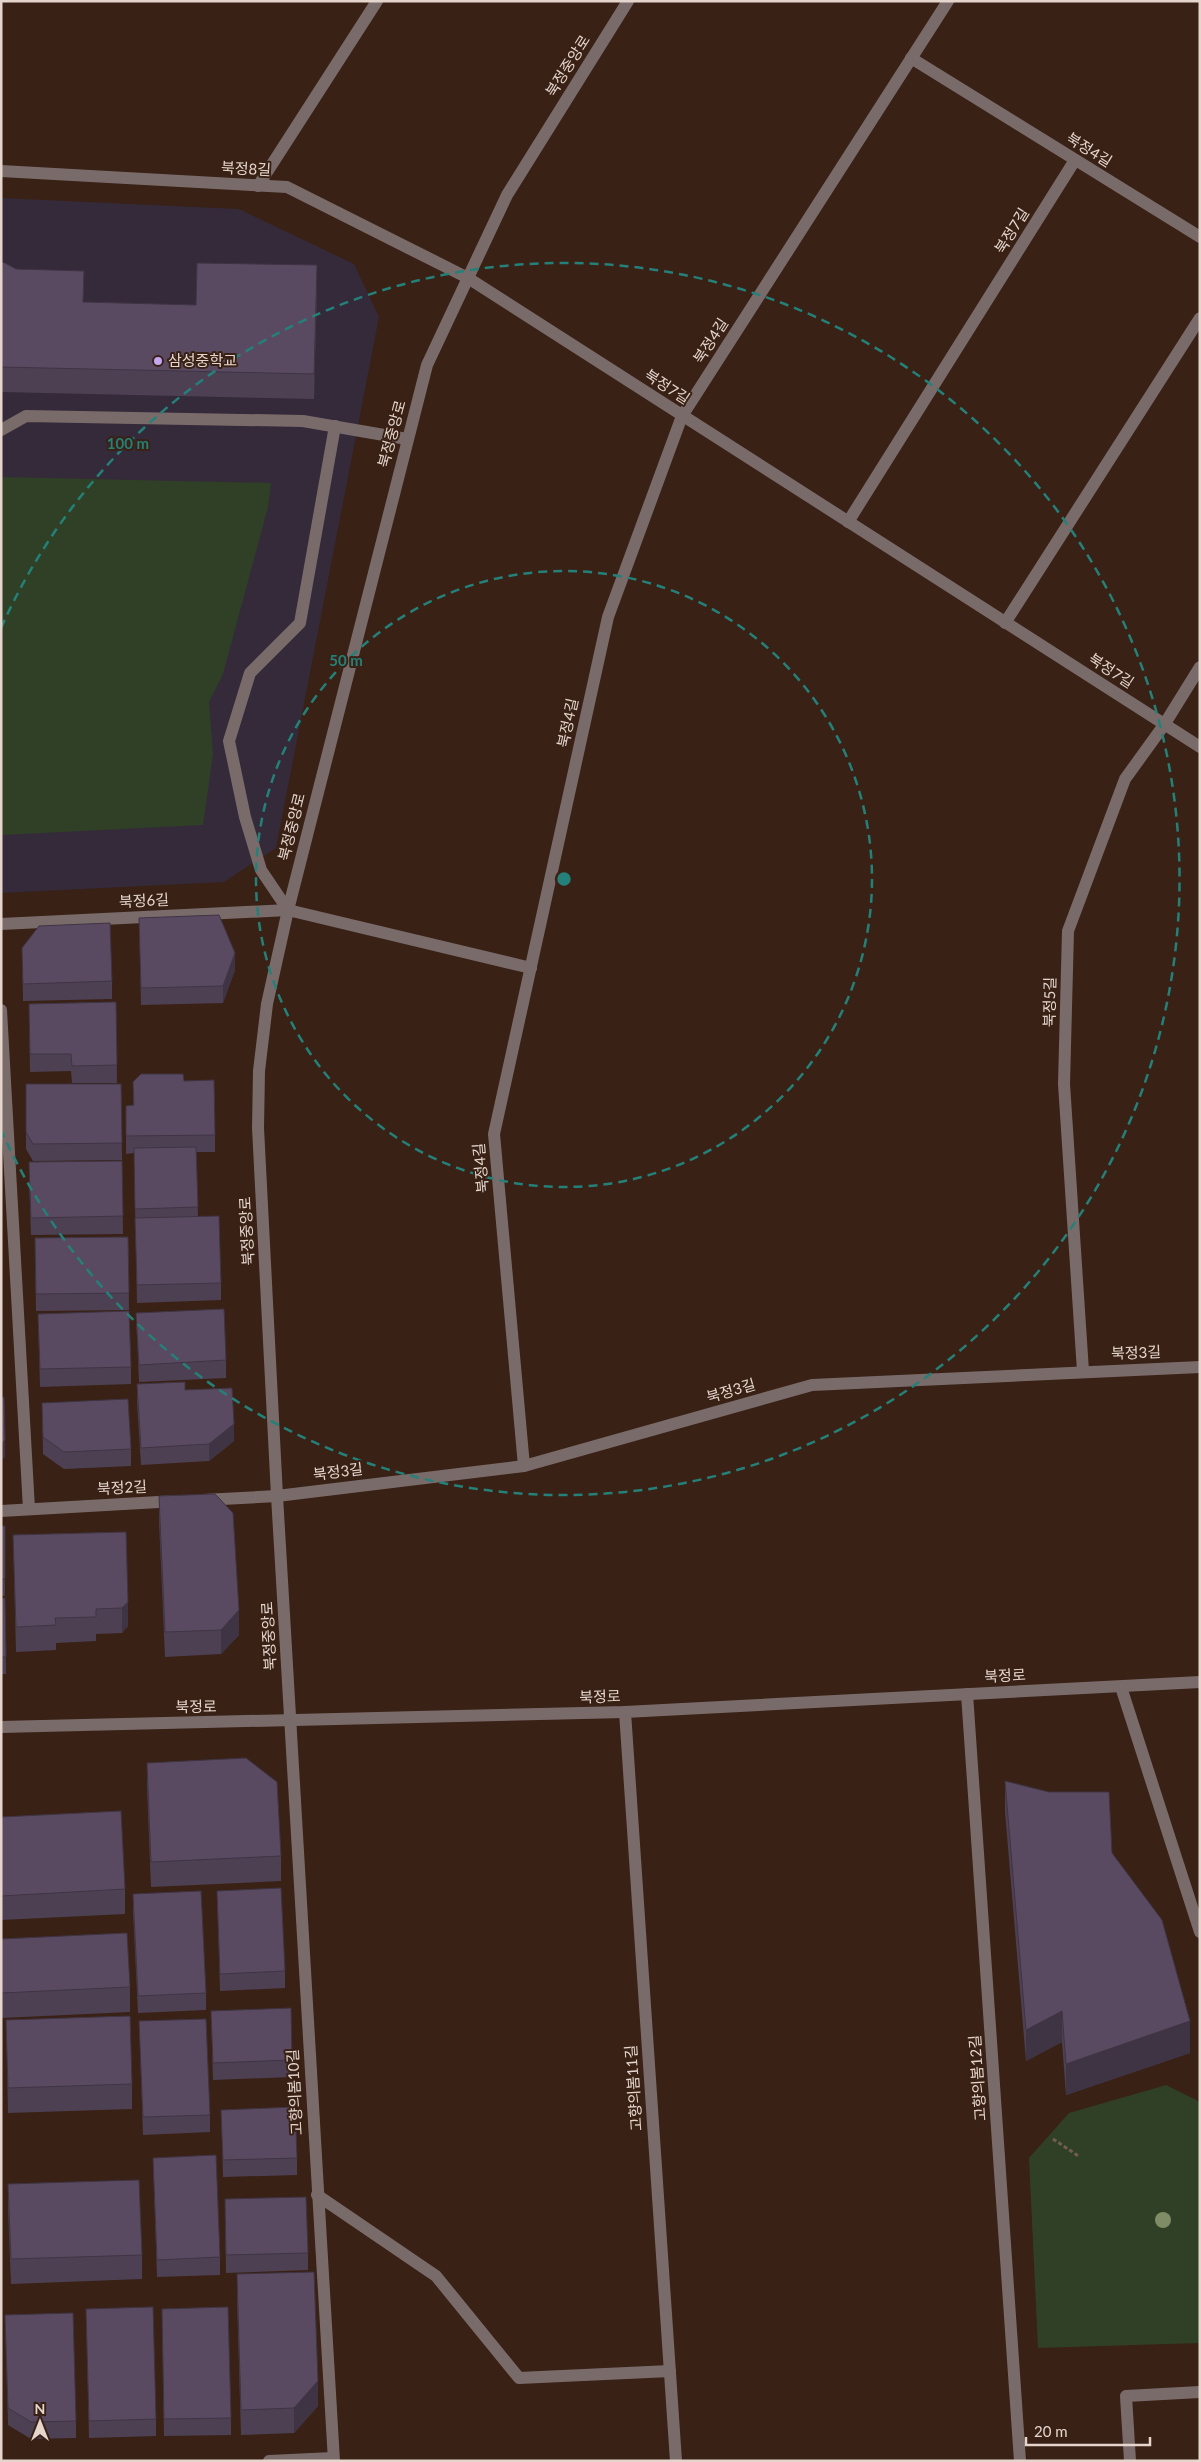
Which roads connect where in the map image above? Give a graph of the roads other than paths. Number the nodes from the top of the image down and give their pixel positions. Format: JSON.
{"nodes":[{"id":1,"x":378,"y":1,"type":"edge"},
{"id":2,"x":628,"y":1,"type":"edge"},
{"id":3,"x":948,"y":1,"type":"edge"},
{"id":4,"x":911,"y":58,"type":"junction"},
{"id":5,"x":1075,"y":160,"type":"junction"},
{"id":6,"x":1,"y":171,"type":"edge"},
{"id":7,"x":258,"y":186,"type":"junction"},
{"id":8,"x":1200,"y":237,"type":"edge"},
{"id":9,"x":468,"y":278,"type":"junction"},
{"id":10,"x":1200,"y":318,"type":"edge"},
{"id":11,"x":682,"y":416,"type":"junction"},
{"id":12,"x":335,"y":426,"type":"junction"},
{"id":13,"x":1,"y":430,"type":"edge"},
{"id":14,"x":407,"y":439,"type":"junction"},
{"id":15,"x":848,"y":522,"type":"junction"},
{"id":16,"x":1005,"y":623,"type":"junction"},
{"id":17,"x":1200,"y":667,"type":"edge"},
{"id":18,"x":1164,"y":725,"type":"junction"},
{"id":19,"x":1200,"y":747,"type":"edge"},
{"id":20,"x":288,"y":910,"type":"junction"},
{"id":21,"x":1,"y":924,"type":"edge"},
{"id":22,"x":531,"y":968,"type":"junction"},
{"id":23,"x":1,"y":1010,"type":"edge"},
{"id":24,"x":1200,"y":1367,"type":"edge"},
{"id":25,"x":1083,"y":1371,"type":"junction"},
{"id":26,"x":524,"y":1466,"type":"junction"},
{"id":27,"x":277,"y":1496,"type":"junction"},
{"id":28,"x":30,"y":1510,"type":"junction"},
{"id":29,"x":1,"y":1511,"type":"edge"},
{"id":30,"x":1200,"y":1682,"type":"edge"},
{"id":31,"x":1121,"y":1687,"type":"junction"},
{"id":32,"x":967,"y":1694,"type":"junction"},
{"id":33,"x":625,"y":1712,"type":"junction"},
{"id":34,"x":290,"y":1721,"type":"junction"},
{"id":35,"x":1,"y":1727,"type":"edge"},
{"id":36,"x":1200,"y":1932,"type":"edge"},
{"id":37,"x":317,"y":2195,"type":"junction"},
{"id":38,"x":670,"y":2371,"type":"junction"},
{"id":39,"x":1200,"y":2392,"type":"edge"},
{"id":40,"x":333,"y":2459,"type":"edge"},
{"id":41,"x":269,"y":2461,"type":"edge"},
{"id":42,"x":676,"y":2461,"type":"edge"},
{"id":43,"x":1020,"y":2461,"type":"edge"},
{"id":44,"x":1130,"y":2461,"type":"edge"}],
"edges":[{"from":1,"to":7,"type":"street"},
{"from":2,"to":9,"type":"street","name":"북정중앙로"},
{"from":3,"to":4,"type":"street","name":"북정4길"},
{"from":4,"to":5,"type":"street","name":"북정4길"},
{"from":4,"to":11,"type":"street","name":"북정4길"},
{"from":5,"to":8,"type":"street","name":"북정4길"},
{"from":5,"to":15,"type":"street","name":"북정7길"},
{"from":6,"to":7,"type":"street","name":"북정8길"},
{"from":7,"to":9,"type":"street","name":"북정8길"},
{"from":9,"to":11,"type":"street","name":"북정7길"},
{"from":9,"to":14,"type":"street","name":"북정중앙로"},
{"from":10,"to":16,"type":"street"},
{"from":11,"to":15,"type":"street","name":"북정7길"},
{"from":11,"to":22,"type":"street","name":"북정4길"},
{"from":12,"to":13,"type":"street"},
{"from":12,"to":14,"type":"street"},
{"from":12,"to":20,"type":"street"},
{"from":14,"to":20,"type":"street","name":"북정중앙로"},
{"from":15,"to":16,"type":"street","name":"북정7길"},
{"from":16,"to":18,"type":"street","name":"북정7길"},
{"from":17,"to":18,"type":"street","name":"북정5길"},
{"from":18,"to":19,"type":"street","name":"북정7길"},
{"from":18,"to":25,"type":"street","name":"북정5길"},
{"from":20,"to":21,"type":"street","name":"북정6길"},
{"from":20,"to":22,"type":"street","name":"북정6길"},
{"from":20,"to":27,"type":"street","name":"북정중앙로"},
{"from":22,"to":26,"type":"street","name":"북정4길"},
{"from":23,"to":28,"type":"street"},
{"from":24,"to":25,"type":"street","name":"북정3길"},
{"from":25,"to":26,"type":"street","name":"북정3길"},
{"from":26,"to":27,"type":"street","name":"북정3길"},
{"from":27,"to":28,"type":"street","name":"북정2길"},
{"from":27,"to":34,"type":"street","name":"북정중앙로"},
{"from":28,"to":29,"type":"street","name":"북정2길"},
{"from":30,"to":31,"type":"street","name":"북정로"},
{"from":31,"to":32,"type":"street","name":"북정로"},
{"from":31,"to":36,"type":"street"},
{"from":32,"to":33,"type":"street","name":"북정로"},
{"from":32,"to":43,"type":"street","name":"고향의봄12길"},
{"from":33,"to":34,"type":"street","name":"북정로"},
{"from":33,"to":38,"type":"street","name":"고향의봄11길"},
{"from":34,"to":35,"type":"street","name":"북정로"},
{"from":34,"to":37,"type":"street","name":"고향의봄10길"},
{"from":37,"to":38,"type":"street"},
{"from":37,"to":40,"type":"street","name":"고향의봄10길"},
{"from":38,"to":42,"type":"street","name":"고향의봄11길"},
{"from":39,"to":44,"type":"street"},
{"from":40,"to":41,"type":"street"}]}
